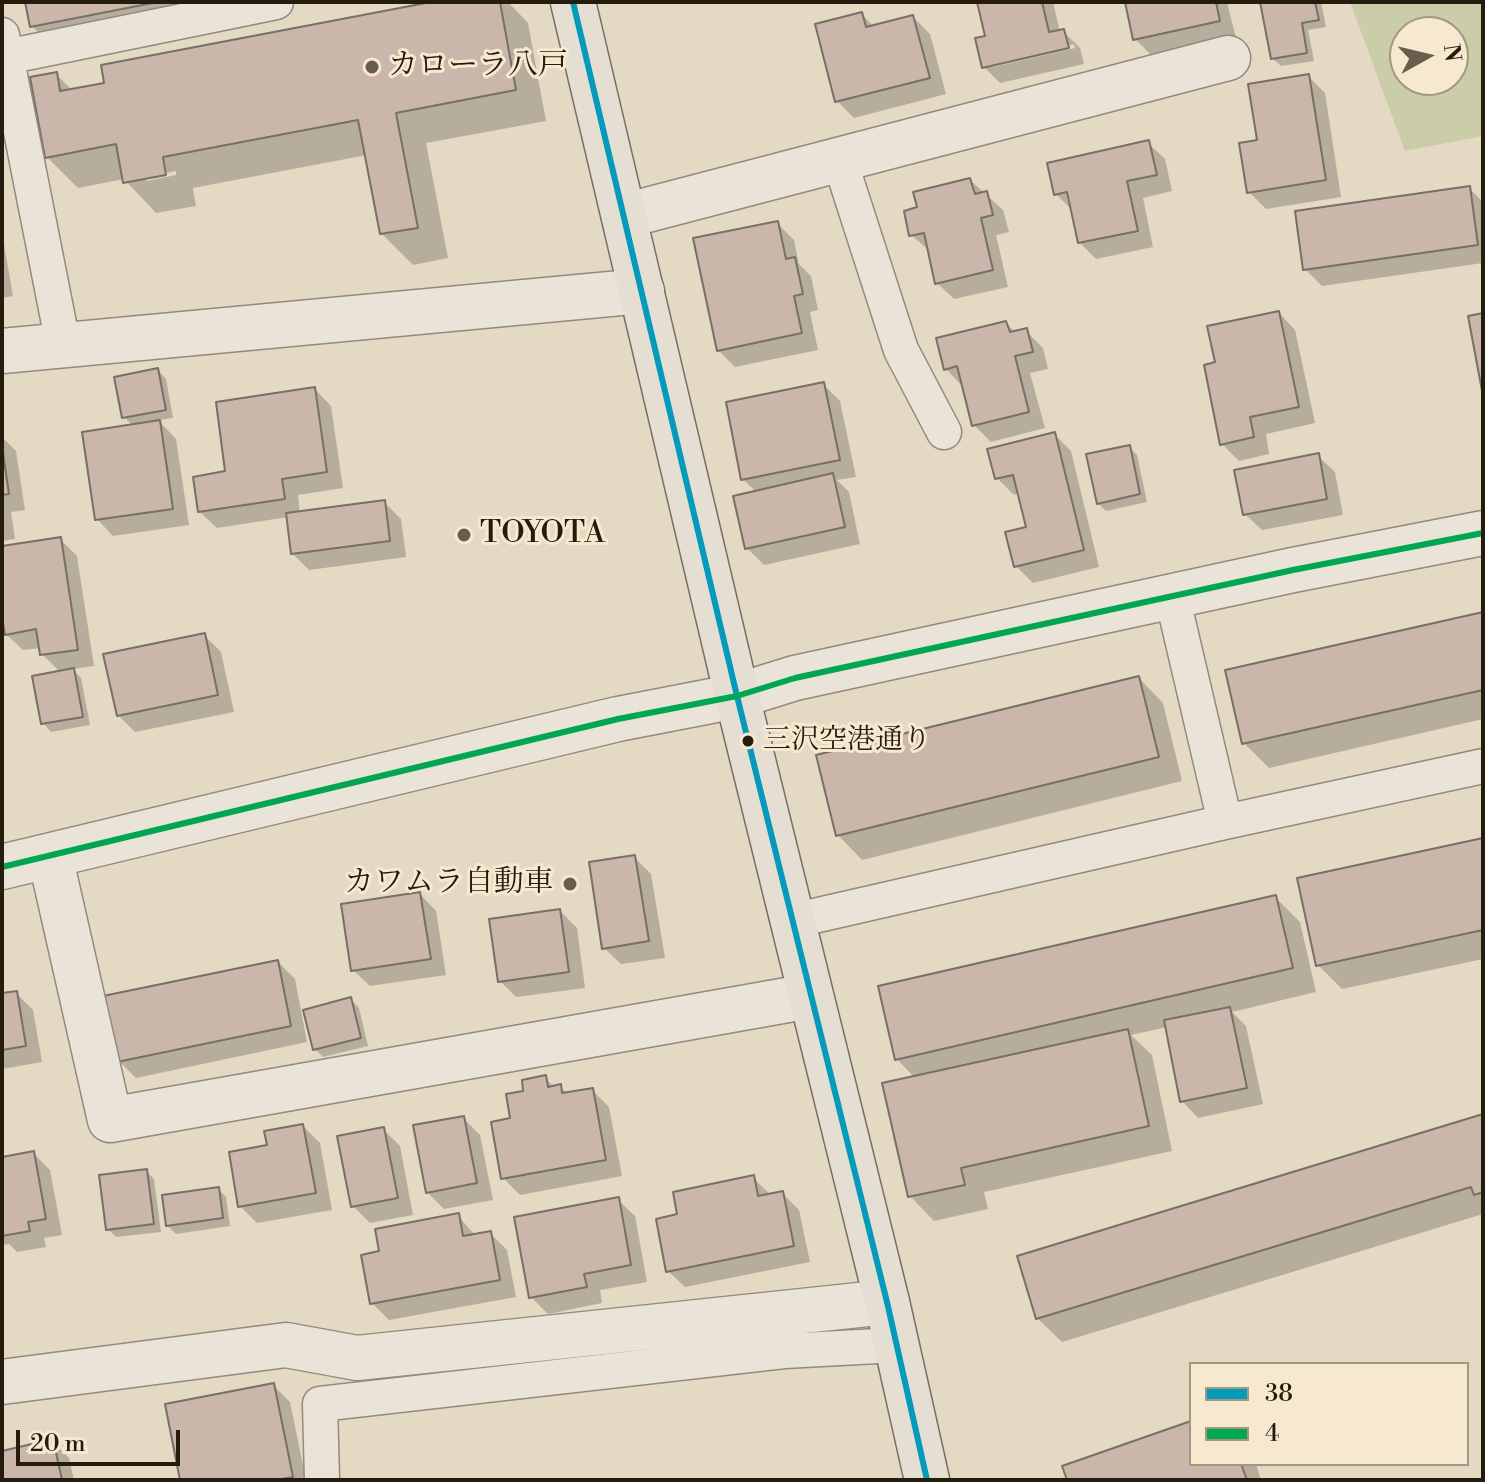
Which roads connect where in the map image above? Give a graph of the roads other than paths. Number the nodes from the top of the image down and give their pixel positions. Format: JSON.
{"nodes":[{"id":1,"x":276,"y":2,"type":"edge"},
{"id":2,"x":573,"y":2,"type":"edge"},
{"id":3,"x":4,"y":46,"type":"edge"},
{"id":4,"x":1228,"y":58,"type":"dead end"},
{"id":5,"x":839,"y":158,"type":"junction"},
{"id":6,"x":624,"y":216,"type":"junction"},
{"id":7,"x":642,"y":291,"type":"junction"},
{"id":8,"x":63,"y":344,"type":"junction"},
{"id":9,"x":2,"y":351,"type":"edge"},
{"id":10,"x":944,"y":432,"type":"dead end"},
{"id":11,"x":1483,"y":533,"type":"edge"},
{"id":12,"x":1172,"y":596,"type":"junction"},
{"id":13,"x":737,"y":696,"type":"junction"},
{"id":14,"x":1483,"y":766,"type":"edge"},
{"id":15,"x":1225,"y":822,"type":"junction"},
{"id":16,"x":50,"y":856,"type":"junction"},
{"id":17,"x":2,"y":867,"type":"edge"},
{"id":18,"x":792,"y":921,"type":"junction"},
{"id":19,"x":810,"y":996,"type":"junction"},
{"id":20,"x":887,"y":1302,"type":"junction"},
{"id":21,"x":897,"y":1345,"type":"junction"},
{"id":22,"x":2,"y":1382,"type":"edge"},
{"id":23,"x":322,"y":1480,"type":"edge"},
{"id":24,"x":927,"y":1480,"type":"edge"}],
"edges":[{"from":1,"to":3,"type":"lane"},
{"from":2,"to":6,"type":"main road"},
{"from":3,"to":8,"type":"lane"},
{"from":4,"to":5,"type":"street"},
{"from":5,"to":6,"type":"street"},
{"from":5,"to":10,"type":"lane"},
{"from":6,"to":7,"type":"main road"},
{"from":7,"to":8,"type":"street"},
{"from":7,"to":13,"type":"main road"},
{"from":8,"to":9,"type":"street"},
{"from":11,"to":12,"type":"street"},
{"from":12,"to":13,"type":"street"},
{"from":12,"to":15,"type":"lane"},
{"from":13,"to":16,"type":"street"},
{"from":13,"to":18,"type":"main road"},
{"from":14,"to":15,"type":"lane"},
{"from":15,"to":18,"type":"lane"},
{"from":16,"to":17,"type":"street"},
{"from":16,"to":19,"type":"street"},
{"from":18,"to":19,"type":"main road"},
{"from":19,"to":20,"type":"main road"},
{"from":20,"to":21,"type":"main road"},
{"from":20,"to":22,"type":"street"},
{"from":21,"to":23,"type":"lane"},
{"from":21,"to":24,"type":"main road"}]}
